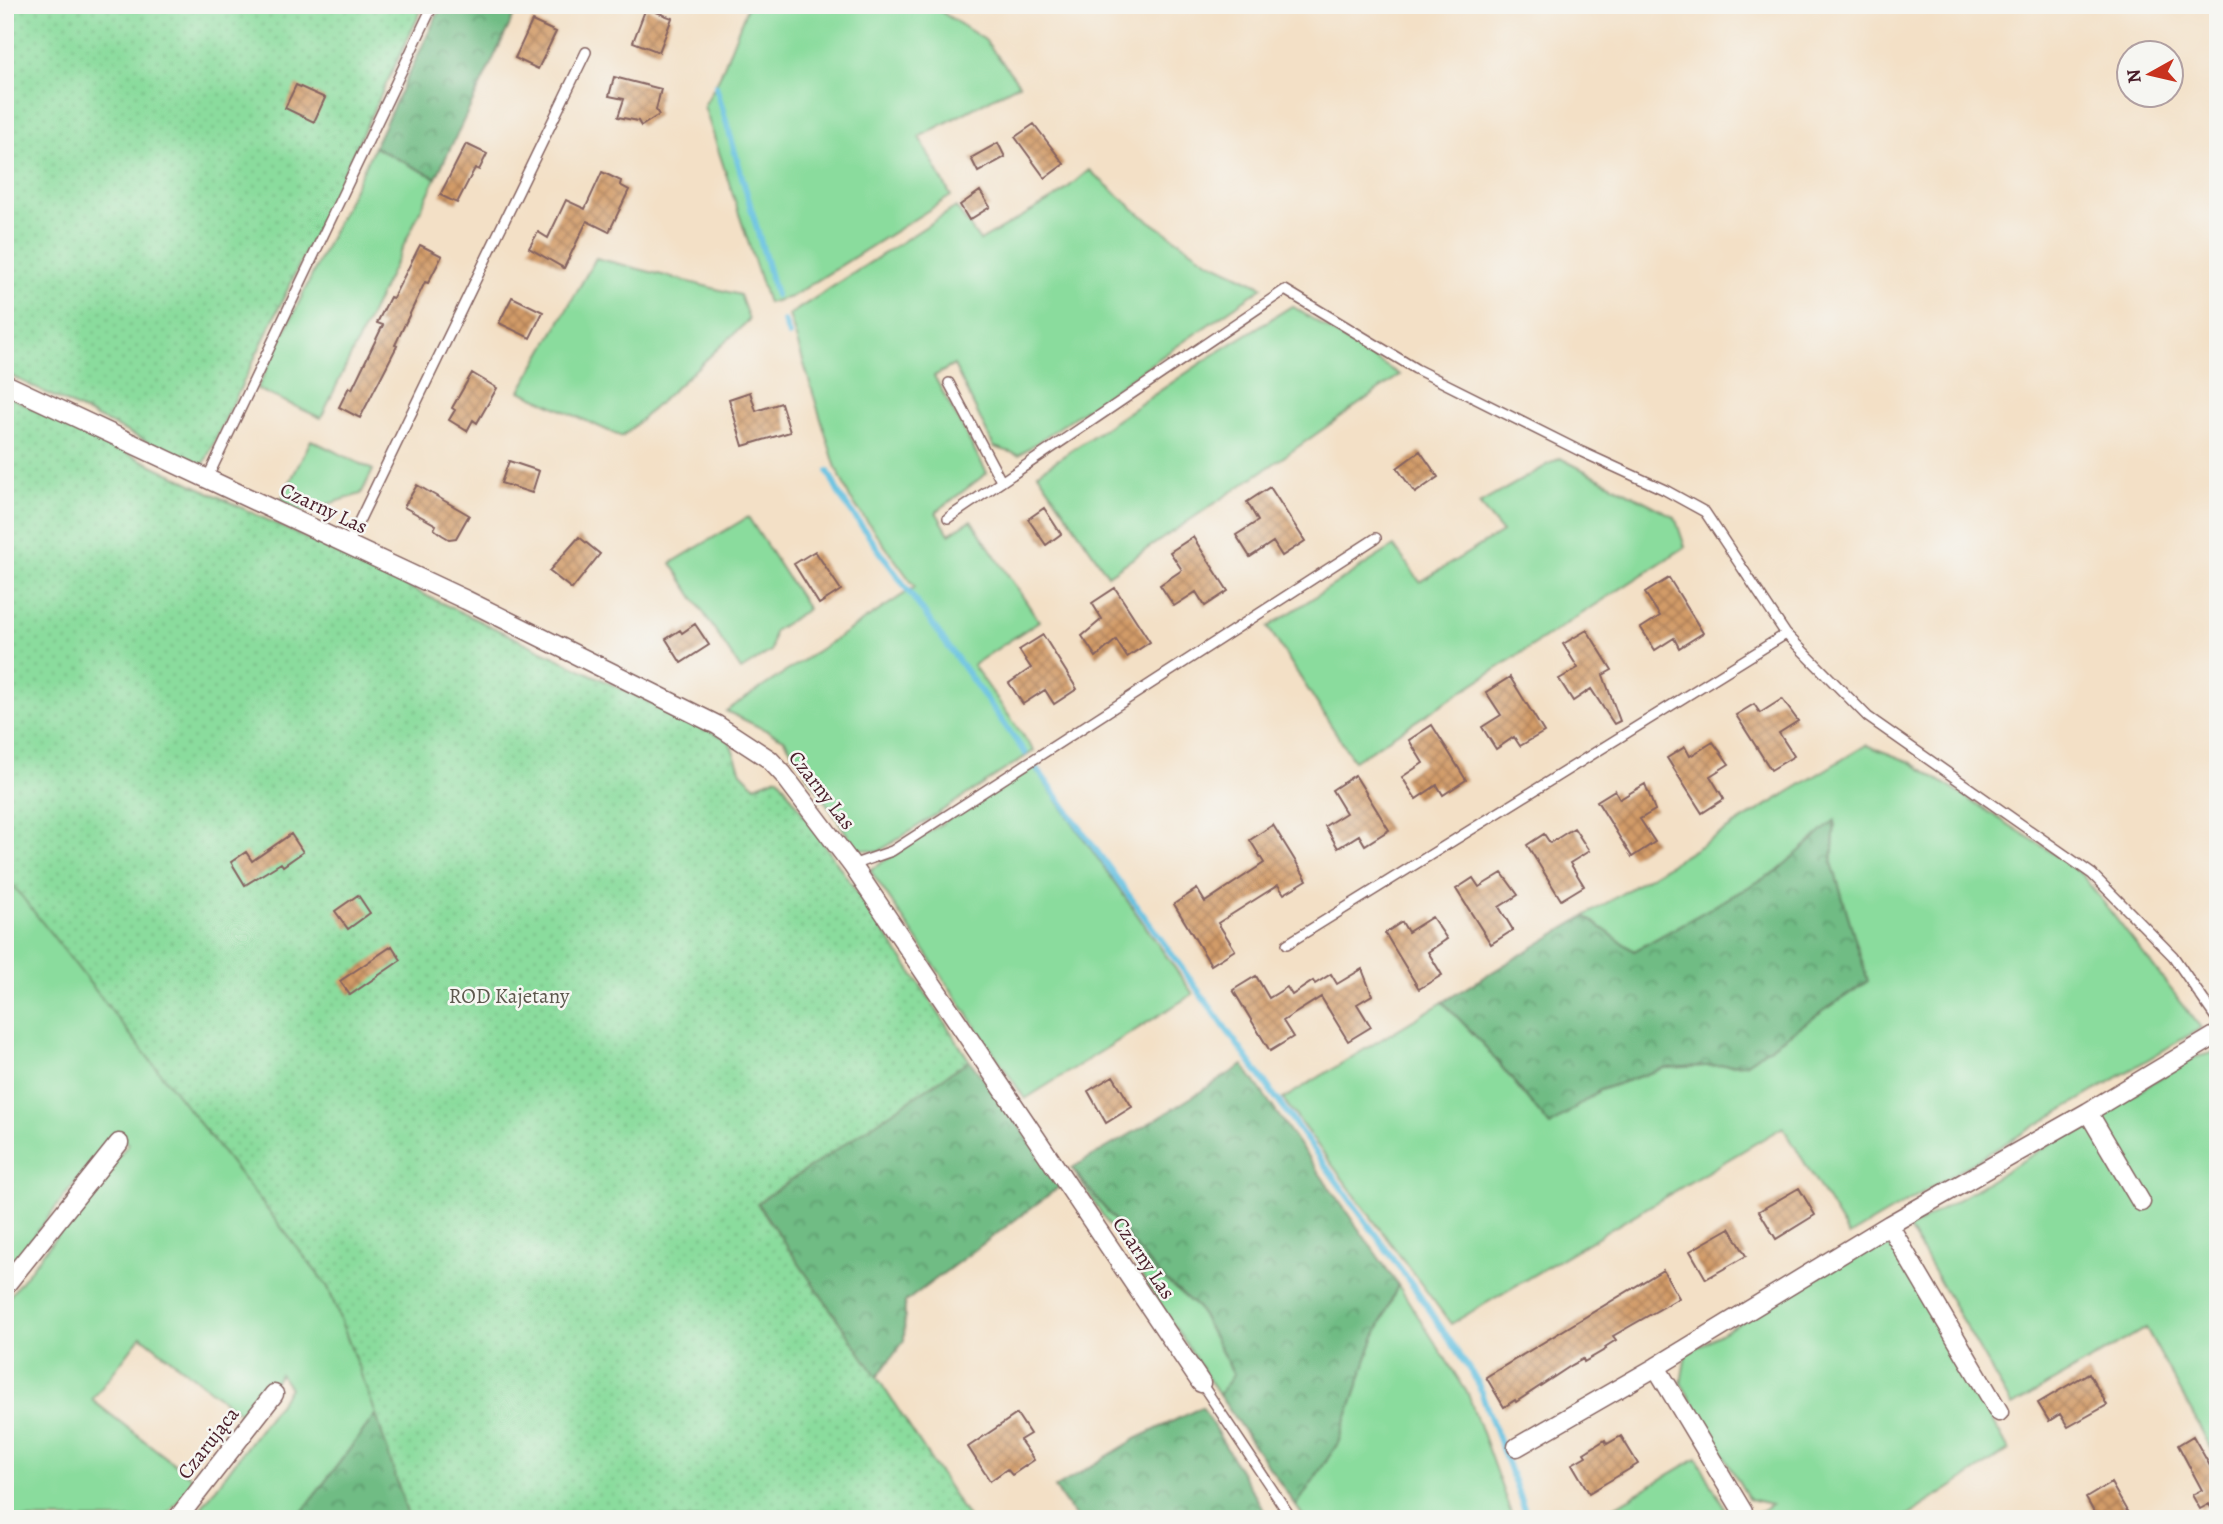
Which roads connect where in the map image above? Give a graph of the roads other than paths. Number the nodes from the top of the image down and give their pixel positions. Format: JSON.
{"nodes":[{"id":1,"x":433,"y":5,"type":"edge"},
{"id":2,"x":586,"y":52,"type":"dead end"},
{"id":3,"x":949,"y":383,"type":"dead end"},
{"id":4,"x":5,"y":384,"type":"edge"},
{"id":5,"x":208,"y":479,"type":"junction"},
{"id":6,"x":1001,"y":481,"type":"junction"},
{"id":7,"x":948,"y":518,"type":"dead end"},
{"id":8,"x":1376,"y":538,"type":"dead end"},
{"id":9,"x":348,"y":544,"type":"junction"},
{"id":10,"x":1786,"y":634,"type":"junction"},
{"id":11,"x":852,"y":865,"type":"junction"},
{"id":12,"x":1287,"y":944,"type":"dead end"},
{"id":13,"x":2218,"y":1021,"type":"edge"},
{"id":14,"x":2218,"y":1034,"type":"edge"},
{"id":15,"x":2088,"y":1112,"type":"junction"},
{"id":16,"x":118,"y":1143,"type":"dead end"},
{"id":17,"x":2141,"y":1202,"type":"dead end"},
{"id":18,"x":1889,"y":1225,"type":"junction"},
{"id":19,"x":5,"y":1286,"type":"edge"},
{"id":20,"x":1656,"y":1367,"type":"junction"},
{"id":21,"x":1201,"y":1383,"type":"joint"},
{"id":22,"x":274,"y":1394,"type":"dead end"},
{"id":23,"x":1999,"y":1412,"type":"dead end"},
{"id":24,"x":1517,"y":1447,"type":"dead end"},
{"id":25,"x":1742,"y":1512,"type":"dead end"},
{"id":26,"x":177,"y":1519,"type":"edge"},
{"id":27,"x":1292,"y":1519,"type":"edge"}],
"edges":[{"from":1,"to":5,"type":"lane"},
{"from":2,"to":9,"type":"lane"},
{"from":3,"to":6,"type":"lane"},
{"from":4,"to":5,"type":"street","name":"Czarny Las"},
{"from":5,"to":9,"type":"street","name":"Czarny Las"},
{"from":6,"to":7,"type":"lane"},
{"from":6,"to":10,"type":"lane"},
{"from":8,"to":11,"type":"lane"},
{"from":9,"to":11,"type":"street","name":"Czarny Las"},
{"from":10,"to":12,"type":"lane"},
{"from":10,"to":13,"type":"lane"},
{"from":11,"to":21,"type":"street","name":"Czarny Las"},
{"from":14,"to":15,"type":"street"},
{"from":15,"to":17,"type":"street"},
{"from":15,"to":18,"type":"street"},
{"from":16,"to":19,"type":"street"},
{"from":18,"to":20,"type":"street"},
{"from":18,"to":23,"type":"street"},
{"from":20,"to":24,"type":"street"},
{"from":20,"to":25,"type":"street"},
{"from":21,"to":27,"type":"lane","name":"Czarny Las"},
{"from":22,"to":26,"type":"street","name":"Czarująca"}]}
